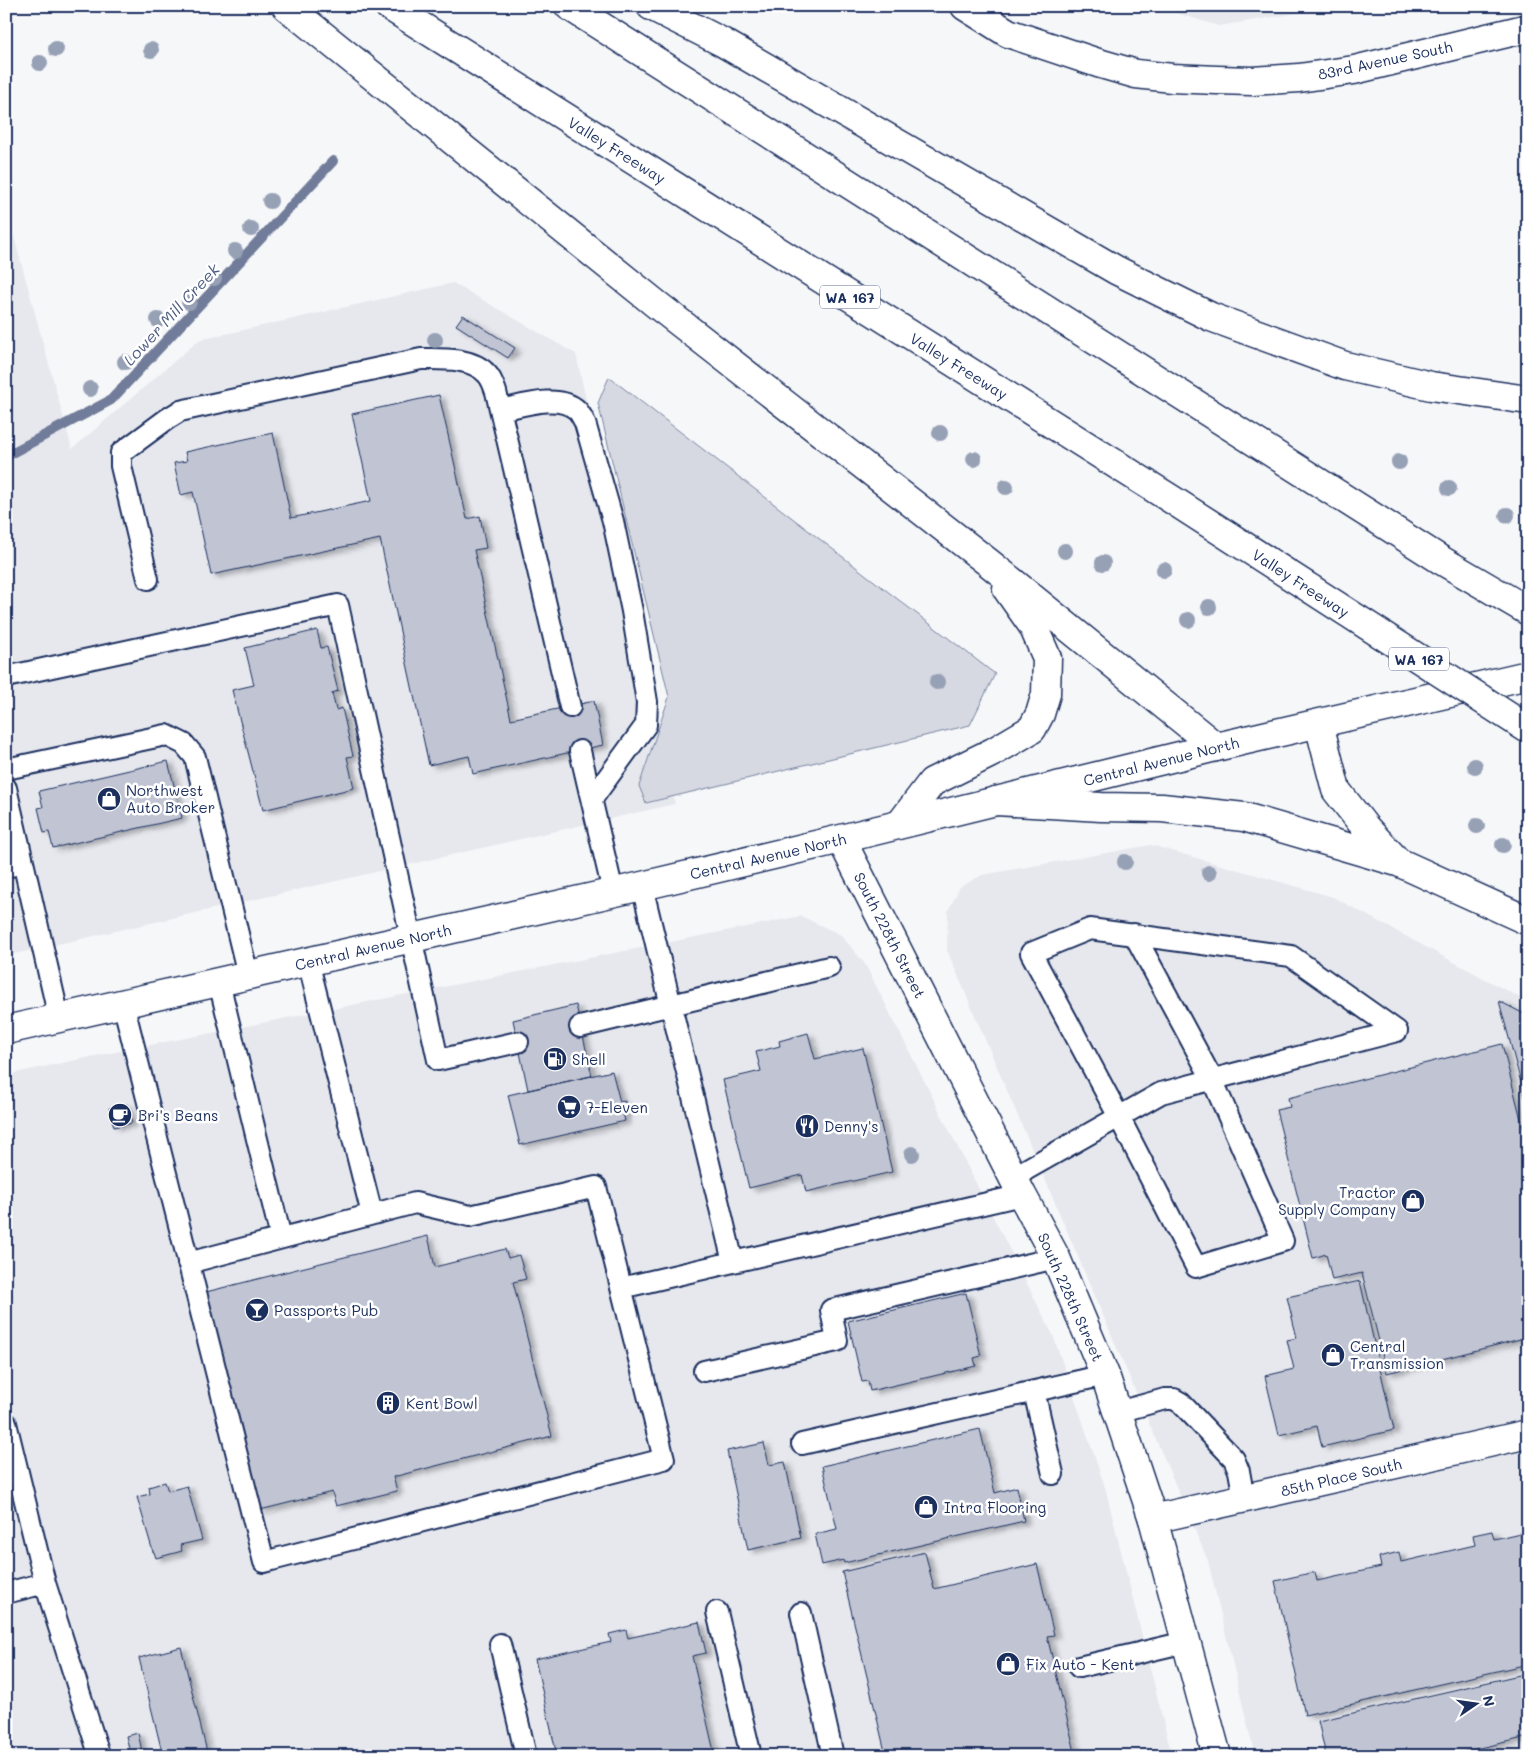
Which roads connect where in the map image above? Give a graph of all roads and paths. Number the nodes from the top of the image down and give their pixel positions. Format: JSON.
{"nodes":[{"id":1,"x":286,"y":6,"type":"edge"},
{"id":2,"x":389,"y":6,"type":"edge"},
{"id":3,"x":568,"y":6,"type":"edge"},
{"id":4,"x":651,"y":6,"type":"edge"},
{"id":5,"x":965,"y":6,"type":"edge"},
{"id":6,"x":1528,"y":28,"type":"edge"},
{"id":7,"x":1528,"y":400,"type":"edge"},
{"id":8,"x":501,"y":410,"type":"junction"},
{"id":9,"x":989,"y":563,"type":"junction"},
{"id":10,"x":148,"y":579,"type":"dead end"},
{"id":11,"x":1528,"y":611,"type":"edge"},
{"id":12,"x":1528,"y":675,"type":"edge"},
{"id":13,"x":6,"y":677,"type":"edge"},
{"id":14,"x":570,"y":707,"type":"dead end"},
{"id":15,"x":1319,"y":724,"type":"junction"},
{"id":16,"x":1528,"y":729,"type":"edge"},
{"id":17,"x":1216,"y":747,"type":"junction"},
{"id":18,"x":580,"y":751,"type":"dead end"},
{"id":19,"x":6,"y":769,"type":"edge"},
{"id":20,"x":6,"y":788,"type":"edge"},
{"id":21,"x":592,"y":799,"type":"junction"},
{"id":22,"x":996,"y":801,"type":"junction"},
{"id":23,"x":901,"y":823,"type":"junction"},
{"id":24,"x":841,"y":839,"type":"junction"},
{"id":25,"x":1398,"y":862,"type":"junction"},
{"id":26,"x":15,"y":865,"type":"edge"},
{"id":27,"x":642,"y":886,"type":"junction"},
{"id":28,"x":613,"y":892,"type":"junction"},
{"id":29,"x":1528,"y":921,"type":"edge"},
{"id":30,"x":1134,"y":934,"type":"junction"},
{"id":31,"x":411,"y":938,"type":"junction"},
{"id":32,"x":308,"y":962,"type":"junction"},
{"id":33,"x":829,"y":967,"type":"dead end"},
{"id":34,"x":248,"y":975,"type":"junction"},
{"id":35,"x":219,"y":982,"type":"junction"},
{"id":36,"x":123,"y":1004,"type":"junction"},
{"id":37,"x":671,"y":1004,"type":"junction"},
{"id":38,"x":59,"y":1018,"type":"junction"},
{"id":39,"x":580,"y":1027,"type":"dead end"},
{"id":40,"x":6,"y":1030,"type":"edge"},
{"id":41,"x":518,"y":1042,"type":"dead end"},
{"id":42,"x":1212,"y":1079,"type":"junction"},
{"id":43,"x":1119,"y":1117,"type":"junction"},
{"id":44,"x":1017,"y":1186,"type":"junction"},
{"id":45,"x":372,"y":1214,"type":"junction"},
{"id":46,"x":282,"y":1238,"type":"junction"},
{"id":47,"x":1056,"y":1258,"type":"junction"},
{"id":48,"x":188,"y":1262,"type":"junction"},
{"id":49,"x":733,"y":1262,"type":"junction"},
{"id":50,"x":620,"y":1288,"type":"junction"},
{"id":51,"x":704,"y":1372,"type":"dead end"},
{"id":52,"x":1105,"y":1375,"type":"junction"},
{"id":53,"x":1034,"y":1391,"type":"junction"},
{"id":54,"x":1118,"y":1412,"type":"junction"},
{"id":55,"x":6,"y":1423,"type":"edge"},
{"id":56,"x":1528,"y":1434,"type":"edge"},
{"id":57,"x":802,"y":1444,"type":"dead end"},
{"id":58,"x":1053,"y":1474,"type":"dead end"},
{"id":59,"x":1244,"y":1499,"type":"junction"},
{"id":60,"x":1153,"y":1519,"type":"junction"},
{"id":61,"x":46,"y":1583,"type":"junction"},
{"id":62,"x":6,"y":1593,"type":"edge"},
{"id":63,"x":717,"y":1612,"type":"dead end"},
{"id":64,"x":801,"y":1613,"type":"dead end"},
{"id":65,"x":1186,"y":1642,"type":"junction"},
{"id":66,"x":500,"y":1644,"type":"dead end"},
{"id":67,"x":1079,"y":1667,"type":"dead end"},
{"id":68,"x":99,"y":1754,"type":"dead end"},
{"id":69,"x":526,"y":1756,"type":"edge"},
{"id":70,"x":751,"y":1756,"type":"edge"},
{"id":71,"x":833,"y":1756,"type":"edge"},
{"id":72,"x":1217,"y":1756,"type":"edge"}],
"edges":[{"from":1,"to":9,"type":"main road"},
{"from":2,"to":16,"type":"main road","name":"Valley Freeway","number":"WA 167","bridge":true},
{"from":3,"to":11,"type":"main road"},
{"from":4,"to":7,"type":"main road"},
{"from":5,"to":6,"type":"main road","name":"83rd Avenue South"},
{"from":8,"to":10,"type":"lane"},
{"from":8,"to":14,"type":"lane"},
{"from":8,"to":21,"type":"lane"},
{"from":9,"to":17,"type":"main road"},
{"from":9,"to":23,"type":"main road"},
{"from":12,"to":15,"type":"main road","name":"Central Avenue North"},
{"from":13,"to":31,"type":"lane"},
{"from":15,"to":17,"type":"main road","name":"Central Avenue North"},
{"from":15,"to":25,"type":"main road"},
{"from":17,"to":22,"type":"main road","name":"Central Avenue North"},
{"from":18,"to":21,"type":"lane"},
{"from":19,"to":34,"type":"lane"},
{"from":20,"to":26,"type":"lane"},
{"from":21,"to":28,"type":"lane"},
{"from":22,"to":23,"type":"main road","name":"Central Avenue North"},
{"from":22,"to":25,"type":"main road"},
{"from":23,"to":24,"type":"main road","name":"Central Avenue North"},
{"from":24,"to":27,"type":"main road","name":"Central Avenue North"},
{"from":24,"to":44,"type":"main road","name":"South 228th Street"},
{"from":25,"to":29,"type":"main road"},
{"from":26,"to":38,"type":"lane"},
{"from":27,"to":28,"type":"main road","name":"Central Avenue North"},
{"from":27,"to":37,"type":"lane"},
{"from":28,"to":31,"type":"main road","name":"Central Avenue North"},
{"from":30,"to":42,"type":"lane"},
{"from":30,"to":42,"type":"lane"},
{"from":30,"to":43,"type":"lane"},
{"from":31,"to":32,"type":"main road","name":"Central Avenue North"},
{"from":31,"to":41,"type":"lane"},
{"from":32,"to":34,"type":"main road","name":"Central Avenue North"},
{"from":32,"to":45,"type":"lane"},
{"from":33,"to":37,"type":"lane"},
{"from":34,"to":35,"type":"main road","name":"Central Avenue North"},
{"from":35,"to":36,"type":"main road","name":"Central Avenue North"},
{"from":35,"to":46,"type":"lane"},
{"from":36,"to":38,"type":"main road","name":"Central Avenue North"},
{"from":36,"to":48,"type":"lane"},
{"from":37,"to":39,"type":"lane"},
{"from":37,"to":49,"type":"lane"},
{"from":38,"to":40,"type":"main road","name":"Central Avenue North"},
{"from":42,"to":43,"type":"lane"},
{"from":42,"to":43,"type":"lane"},
{"from":43,"to":44,"type":"lane"},
{"from":44,"to":47,"type":"main road","name":"South 228th Street"},
{"from":44,"to":49,"type":"lane"},
{"from":45,"to":46,"type":"lane"},
{"from":45,"to":50,"type":"lane"},
{"from":46,"to":48,"type":"lane"},
{"from":47,"to":51,"type":"lane"},
{"from":47,"to":52,"type":"main road","name":"South 228th Street"},
{"from":48,"to":50,"type":"lane"},
{"from":49,"to":50,"type":"lane"},
{"from":52,"to":53,"type":"lane"},
{"from":52,"to":54,"type":"main road","name":"South 228th Street"},
{"from":53,"to":57,"type":"lane"},
{"from":53,"to":58,"type":"lane"},
{"from":54,"to":59,"type":"lane"},
{"from":54,"to":60,"type":"main road","name":"South 228th Street"},
{"from":55,"to":61,"type":"lane"},
{"from":56,"to":59,"type":"main road","name":"85th Place South"},
{"from":59,"to":60,"type":"main road","name":"85th Place South"},
{"from":60,"to":65,"type":"main road","name":"South 228th Street"},
{"from":61,"to":62,"type":"lane"},
{"from":61,"to":68,"type":"lane"},
{"from":63,"to":70,"type":"lane"},
{"from":64,"to":71,"type":"lane"},
{"from":65,"to":67,"type":"lane"},
{"from":65,"to":72,"type":"main road","name":"South 228th Street"},
{"from":66,"to":69,"type":"lane"}]}
